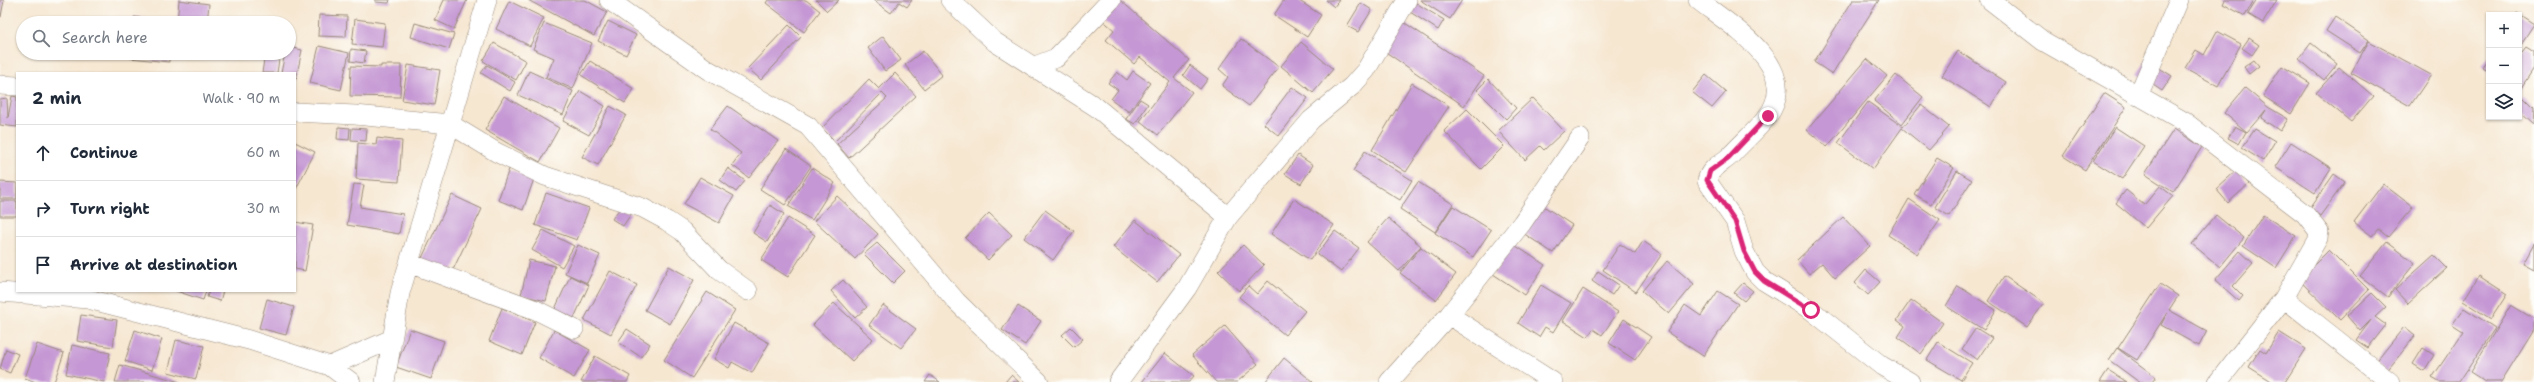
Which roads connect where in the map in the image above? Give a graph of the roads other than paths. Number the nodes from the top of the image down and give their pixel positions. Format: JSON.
{"nodes":[{"id":1,"x":487,"y":0,"type":"edge"},
{"id":2,"x":609,"y":0,"type":"edge"},
{"id":3,"x":950,"y":0,"type":"edge"},
{"id":4,"x":1111,"y":0,"type":"edge"},
{"id":5,"x":1407,"y":0,"type":"edge"},
{"id":6,"x":1698,"y":0,"type":"edge"},
{"id":7,"x":1990,"y":0,"type":"edge"},
{"id":8,"x":2179,"y":0,"type":"edge"},
{"id":9,"x":1056,"y":58,"type":"junction"},
{"id":10,"x":1035,"y":66,"type":"junction"},
{"id":11,"x":0,"y":85,"type":"edge"},
{"id":12,"x":1063,"y":85,"type":"junction"},
{"id":13,"x":16,"y":86,"type":"edge"},
{"id":14,"x":2138,"y":96,"type":"junction"},
{"id":15,"x":296,"y":112,"type":"edge"},
{"id":16,"x":450,"y":124,"type":"junction"},
{"id":17,"x":1580,"y":138,"type":"dead end"},
{"id":18,"x":1228,"y":217,"type":"junction"},
{"id":19,"x":409,"y":263,"type":"junction"},
{"id":20,"x":748,"y":290,"type":"dead end"},
{"id":21,"x":0,"y":292,"type":"edge"},
{"id":22,"x":2284,"y":298,"type":"junction"},
{"id":23,"x":1449,"y":315,"type":"junction"},
{"id":24,"x":574,"y":329,"type":"dead end"},
{"id":25,"x":392,"y":339,"type":"junction"},
{"id":26,"x":330,"y":366,"type":"junction"},
{"id":27,"x":351,"y":382,"type":"edge"},
{"id":28,"x":385,"y":382,"type":"edge"},
{"id":29,"x":1039,"y":382,"type":"edge"},
{"id":30,"x":1118,"y":382,"type":"edge"},
{"id":31,"x":1388,"y":382,"type":"edge"},
{"id":32,"x":1553,"y":382,"type":"edge"},
{"id":33,"x":1910,"y":382,"type":"edge"},
{"id":34,"x":2218,"y":382,"type":"edge"},
{"id":35,"x":2390,"y":382,"type":"edge"}],
"edges":[{"from":1,"to":16,"type":"street"},
{"from":2,"to":29,"type":"street"},
{"from":3,"to":10,"type":"street"},
{"from":4,"to":9,"type":"street"},
{"from":5,"to":18,"type":"street"},
{"from":6,"to":33,"type":"street"},
{"from":7,"to":14,"type":"street"},
{"from":8,"to":14,"type":"street"},
{"from":9,"to":10,"type":"street"},
{"from":9,"to":12,"type":"street"},
{"from":10,"to":12,"type":"street"},
{"from":11,"to":13,"type":"street"},
{"from":12,"to":18,"type":"street"},
{"from":14,"to":22,"type":"street"},
{"from":15,"to":16,"type":"street"},
{"from":16,"to":19,"type":"street"},
{"from":16,"to":20,"type":"street"},
{"from":17,"to":23,"type":"street"},
{"from":18,"to":30,"type":"street"},
{"from":19,"to":24,"type":"street"},
{"from":19,"to":25,"type":"street"},
{"from":21,"to":26,"type":"street"},
{"from":22,"to":34,"type":"street"},
{"from":22,"to":35,"type":"street"},
{"from":23,"to":31,"type":"street"},
{"from":23,"to":32,"type":"street"},
{"from":25,"to":26,"type":"street"},
{"from":25,"to":28,"type":"street"},
{"from":26,"to":27,"type":"street"}]}
